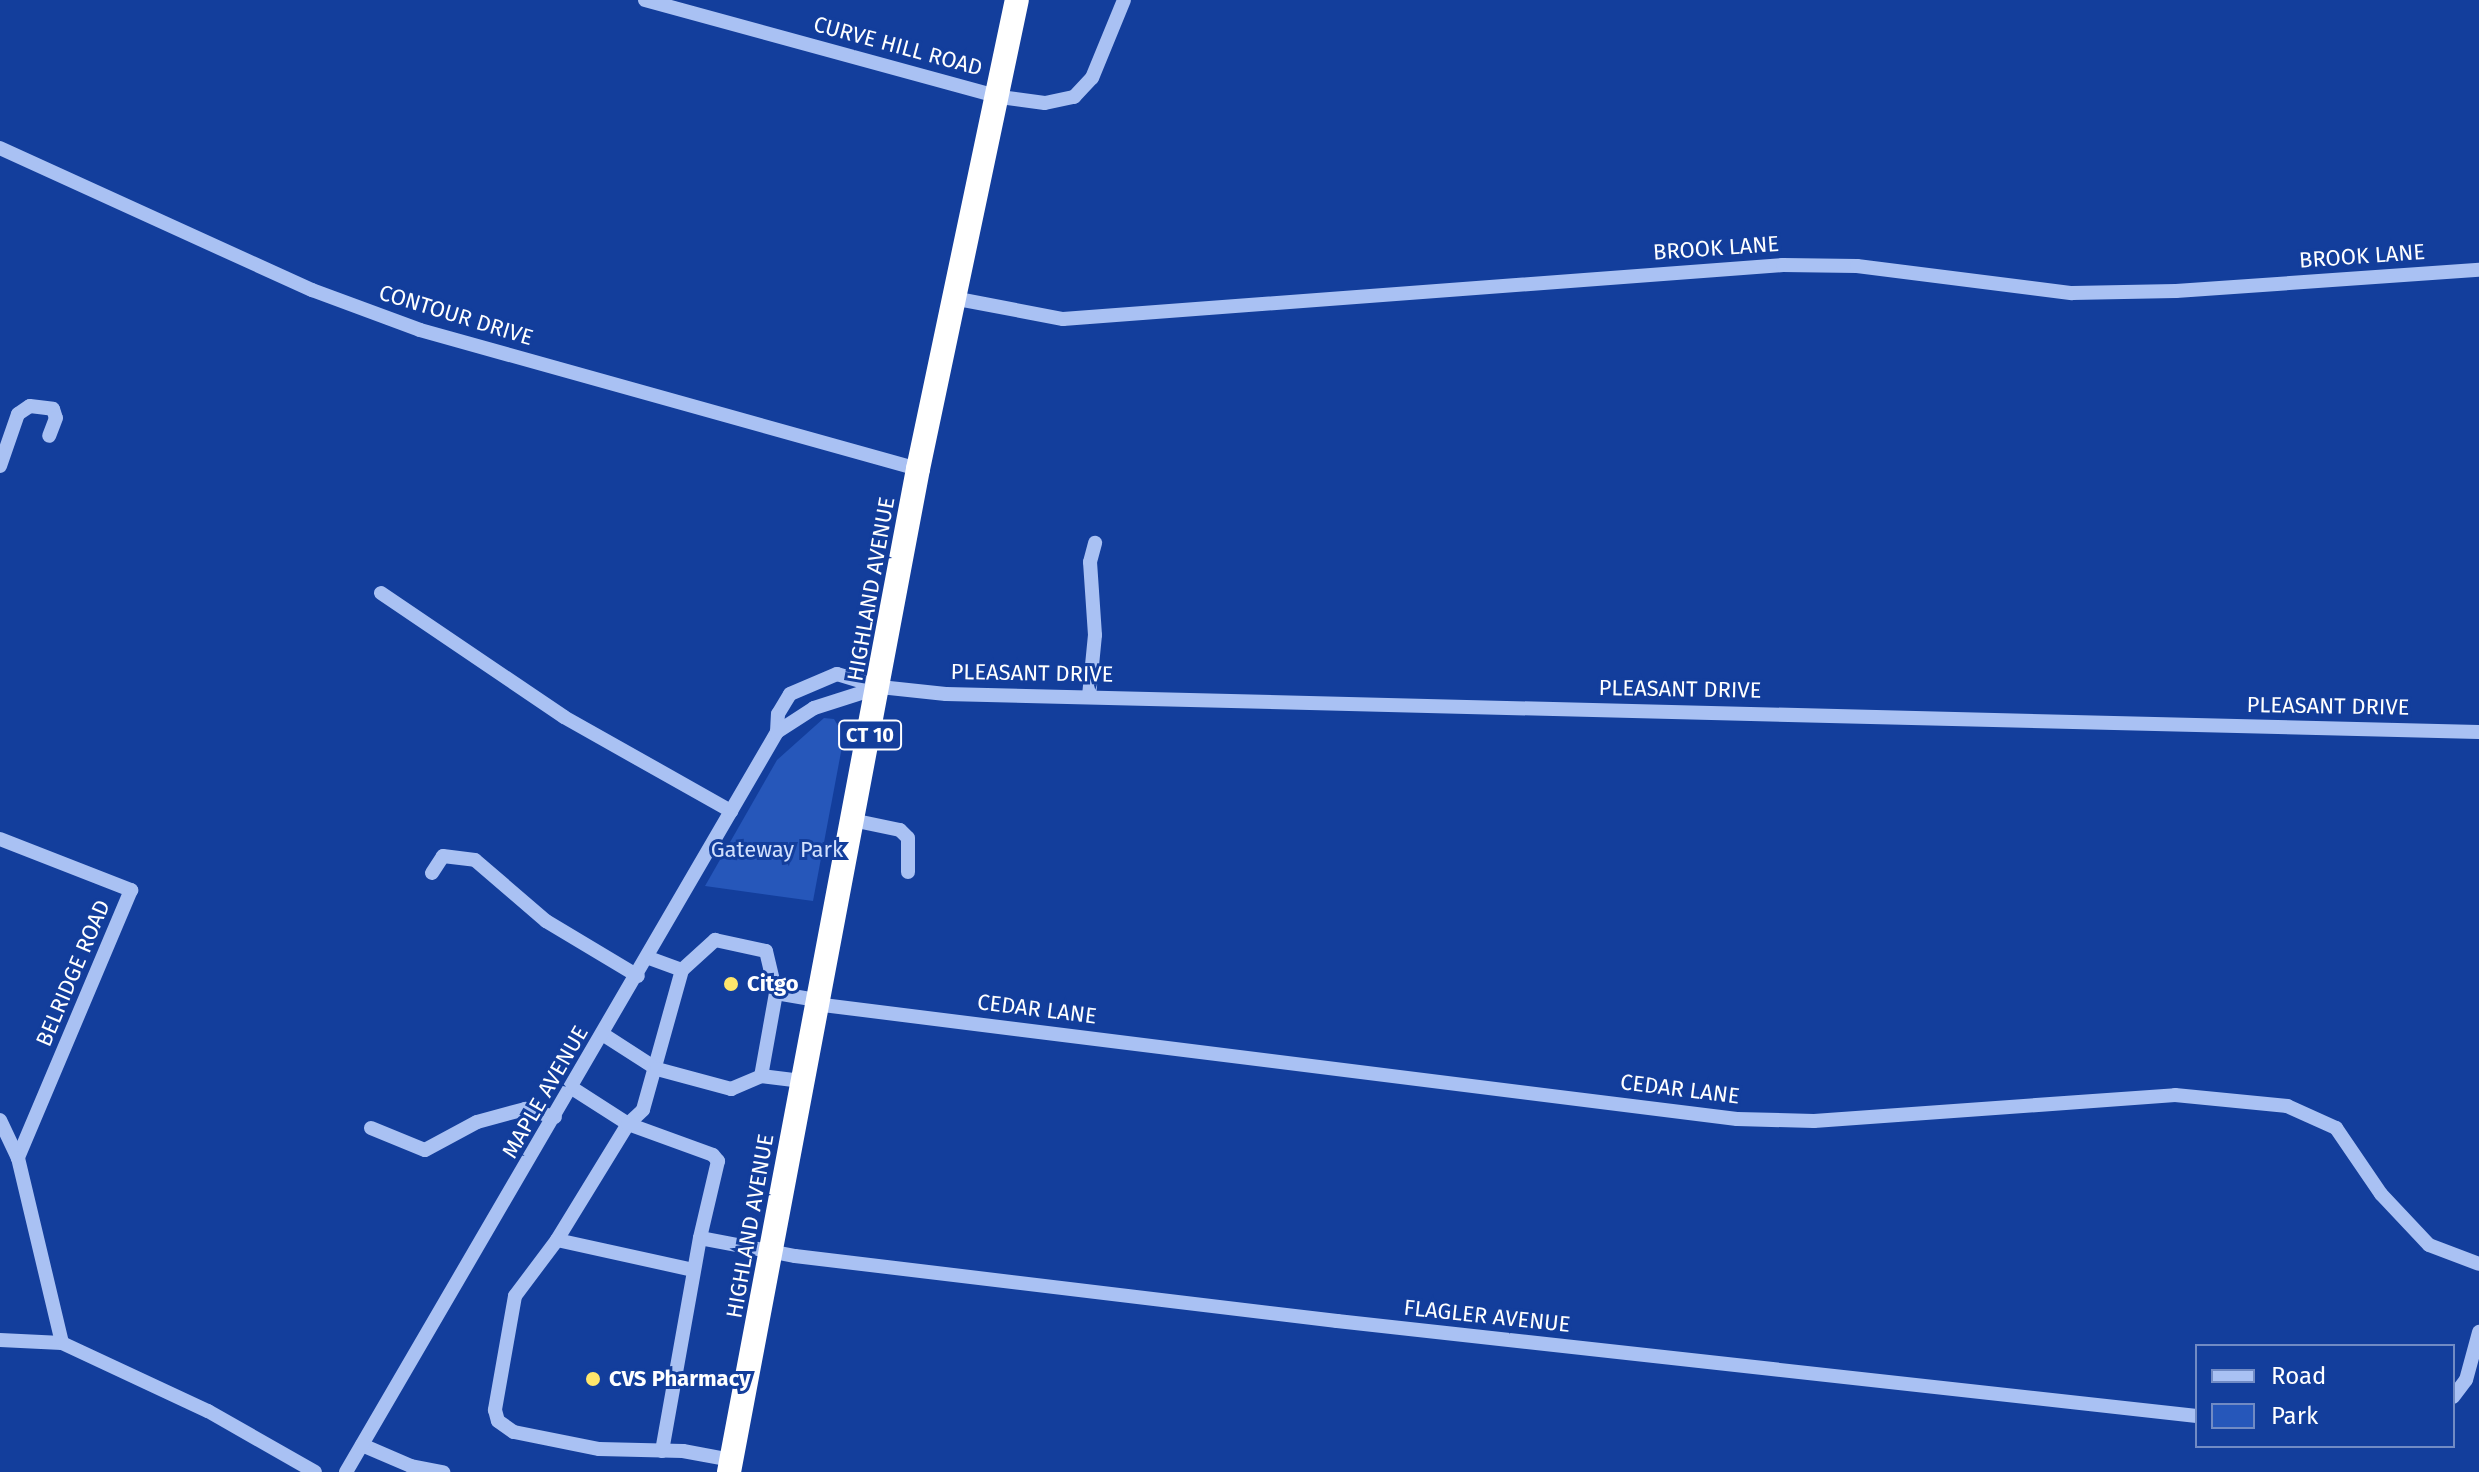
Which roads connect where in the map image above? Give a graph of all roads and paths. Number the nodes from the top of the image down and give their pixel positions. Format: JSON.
{"nodes":[{"id":1,"x":645,"y":0,"type":"edge"},
{"id":2,"x":1017,"y":0,"type":"edge"},
{"id":3,"x":1124,"y":0,"type":"edge"},
{"id":4,"x":1000,"y":97,"type":"junction"},
{"id":5,"x":0,"y":148,"type":"edge"},
{"id":6,"x":2479,"y":270,"type":"edge"},
{"id":7,"x":958,"y":299,"type":"junction"},
{"id":8,"x":49,"y":436,"type":"dead end"},
{"id":9,"x":0,"y":466,"type":"edge"},
{"id":10,"x":918,"y":469,"type":"junction"},
{"id":11,"x":1095,"y":543,"type":"dead end"},
{"id":12,"x":381,"y":593,"type":"dead end"},
{"id":13,"x":880,"y":687,"type":"junction"},
{"id":14,"x":1089,"y":696,"type":"junction"},
{"id":15,"x":777,"y":732,"type":"junction"},
{"id":16,"x":2479,"y":732,"type":"edge"},
{"id":17,"x":731,"y":811,"type":"junction"},
{"id":18,"x":852,"y":820,"type":"junction"},
{"id":19,"x":0,"y":839,"type":"edge"},
{"id":20,"x":908,"y":872,"type":"dead end"},
{"id":21,"x":432,"y":873,"type":"dead end"},
{"id":22,"x":649,"y":958,"type":"junction"},
{"id":23,"x":682,"y":970,"type":"junction"},
{"id":24,"x":638,"y":976,"type":"junction"},
{"id":25,"x":776,"y":993,"type":"junction"},
{"id":26,"x":815,"y":1002,"type":"junction"},
{"id":27,"x":604,"y":1035,"type":"junction"},
{"id":28,"x":657,"y":1069,"type":"junction"},
{"id":29,"x":761,"y":1076,"type":"junction"},
{"id":30,"x":802,"y":1081,"type":"junction"},
{"id":31,"x":572,"y":1088,"type":"junction"},
{"id":32,"x":555,"y":1117,"type":"junction"},
{"id":33,"x":0,"y":1120,"type":"edge"},
{"id":34,"x":628,"y":1124,"type":"junction"},
{"id":35,"x":371,"y":1128,"type":"dead end"},
{"id":36,"x":18,"y":1158,"type":"junction"},
{"id":37,"x":700,"y":1238,"type":"junction"},
{"id":38,"x":557,"y":1240,"type":"junction"},
{"id":39,"x":774,"y":1252,"type":"junction"},
{"id":40,"x":2479,"y":1264,"type":"edge"},
{"id":41,"x":693,"y":1270,"type":"junction"},
{"id":42,"x":2479,"y":1332,"type":"edge"},
{"id":43,"x":0,"y":1340,"type":"edge"},
{"id":44,"x":62,"y":1343,"type":"junction"},
{"id":45,"x":2455,"y":1394,"type":"edge"},
{"id":46,"x":2195,"y":1416,"type":"edge"},
{"id":47,"x":362,"y":1445,"type":"junction"},
{"id":48,"x":662,"y":1451,"type":"junction"},
{"id":49,"x":730,"y":1466,"type":"edge"},
{"id":50,"x":315,"y":1472,"type":"edge"},
{"id":51,"x":346,"y":1472,"type":"edge"},
{"id":52,"x":443,"y":1472,"type":"edge"}],
"edges":[{"from":1,"to":4,"type":"street","name":"CURVE HILL ROAD"},
{"from":2,"to":4,"type":"highway","name":"HIGHLAND AVENUE","number":"CT 10"},
{"from":3,"to":4,"type":"street","name":"CURVE HILL ROAD"},
{"from":4,"to":7,"type":"highway","name":"HIGHLAND AVENUE","number":"CT 10"},
{"from":5,"to":10,"type":"street","name":"CONTOUR DRIVE"},
{"from":6,"to":7,"type":"street","name":"BROOK LANE"},
{"from":7,"to":10,"type":"highway","name":"HIGHLAND AVENUE","number":"CT 10"},
{"from":8,"to":9,"type":"street"},
{"from":10,"to":13,"type":"highway","name":"HIGHLAND AVENUE","number":"CT 10"},
{"from":11,"to":14,"type":"street"},
{"from":12,"to":17,"type":"street"},
{"from":13,"to":14,"type":"street","name":"PLEASANT DRIVE"},
{"from":13,"to":15,"type":"street","name":"MAPLE AVENUE"},
{"from":13,"to":15,"type":"street","name":"MAPLE AVENUE"},
{"from":13,"to":18,"type":"highway","name":"HIGHLAND AVENUE","number":"CT 10"},
{"from":14,"to":16,"type":"street","name":"PLEASANT DRIVE"},
{"from":15,"to":17,"type":"street","name":"MAPLE AVENUE"},
{"from":17,"to":22,"type":"street","name":"MAPLE AVENUE"},
{"from":18,"to":20,"type":"street"},
{"from":18,"to":26,"type":"highway","name":"HIGHLAND AVENUE","number":"CT 10"},
{"from":19,"to":36,"type":"street","name":"BELRIDGE ROAD"},
{"from":21,"to":24,"type":"street"},
{"from":22,"to":23,"type":"street"},
{"from":22,"to":24,"type":"street","name":"MAPLE AVENUE"},
{"from":23,"to":25,"type":"street"},
{"from":23,"to":28,"type":"street"},
{"from":24,"to":27,"type":"street","name":"MAPLE AVENUE"},
{"from":25,"to":26,"type":"street","name":"CEDAR LANE"},
{"from":25,"to":29,"type":"street"},
{"from":26,"to":30,"type":"highway","name":"HIGHLAND AVENUE","number":"CT 10"},
{"from":26,"to":40,"type":"street","name":"CEDAR LANE"},
{"from":27,"to":28,"type":"street"},
{"from":27,"to":31,"type":"street","name":"MAPLE AVENUE"},
{"from":28,"to":29,"type":"street"},
{"from":28,"to":34,"type":"street"},
{"from":29,"to":30,"type":"street"},
{"from":30,"to":39,"type":"highway","name":"HIGHLAND AVENUE","number":"CT 10"},
{"from":31,"to":32,"type":"street","name":"MAPLE AVENUE"},
{"from":31,"to":34,"type":"street"},
{"from":32,"to":35,"type":"street"},
{"from":32,"to":47,"type":"street","name":"MAPLE AVENUE"},
{"from":33,"to":36,"type":"street"},
{"from":34,"to":37,"type":"street"},
{"from":34,"to":38,"type":"street"},
{"from":36,"to":44,"type":"street"},
{"from":37,"to":39,"type":"street","name":"FLAGLER AVENUE"},
{"from":37,"to":41,"type":"street"},
{"from":38,"to":41,"type":"street"},
{"from":38,"to":48,"type":"street"},
{"from":39,"to":46,"type":"street","name":"FLAGLER AVENUE"},
{"from":39,"to":49,"type":"highway","name":"HIGHLAND AVENUE","number":"CT 10"},
{"from":41,"to":48,"type":"street"},
{"from":42,"to":45,"type":"street"},
{"from":43,"to":44,"type":"street"},
{"from":44,"to":50,"type":"street"},
{"from":47,"to":51,"type":"street","name":"MAPLE AVENUE"},
{"from":47,"to":52,"type":"street"},
{"from":48,"to":49,"type":"street"}]}
